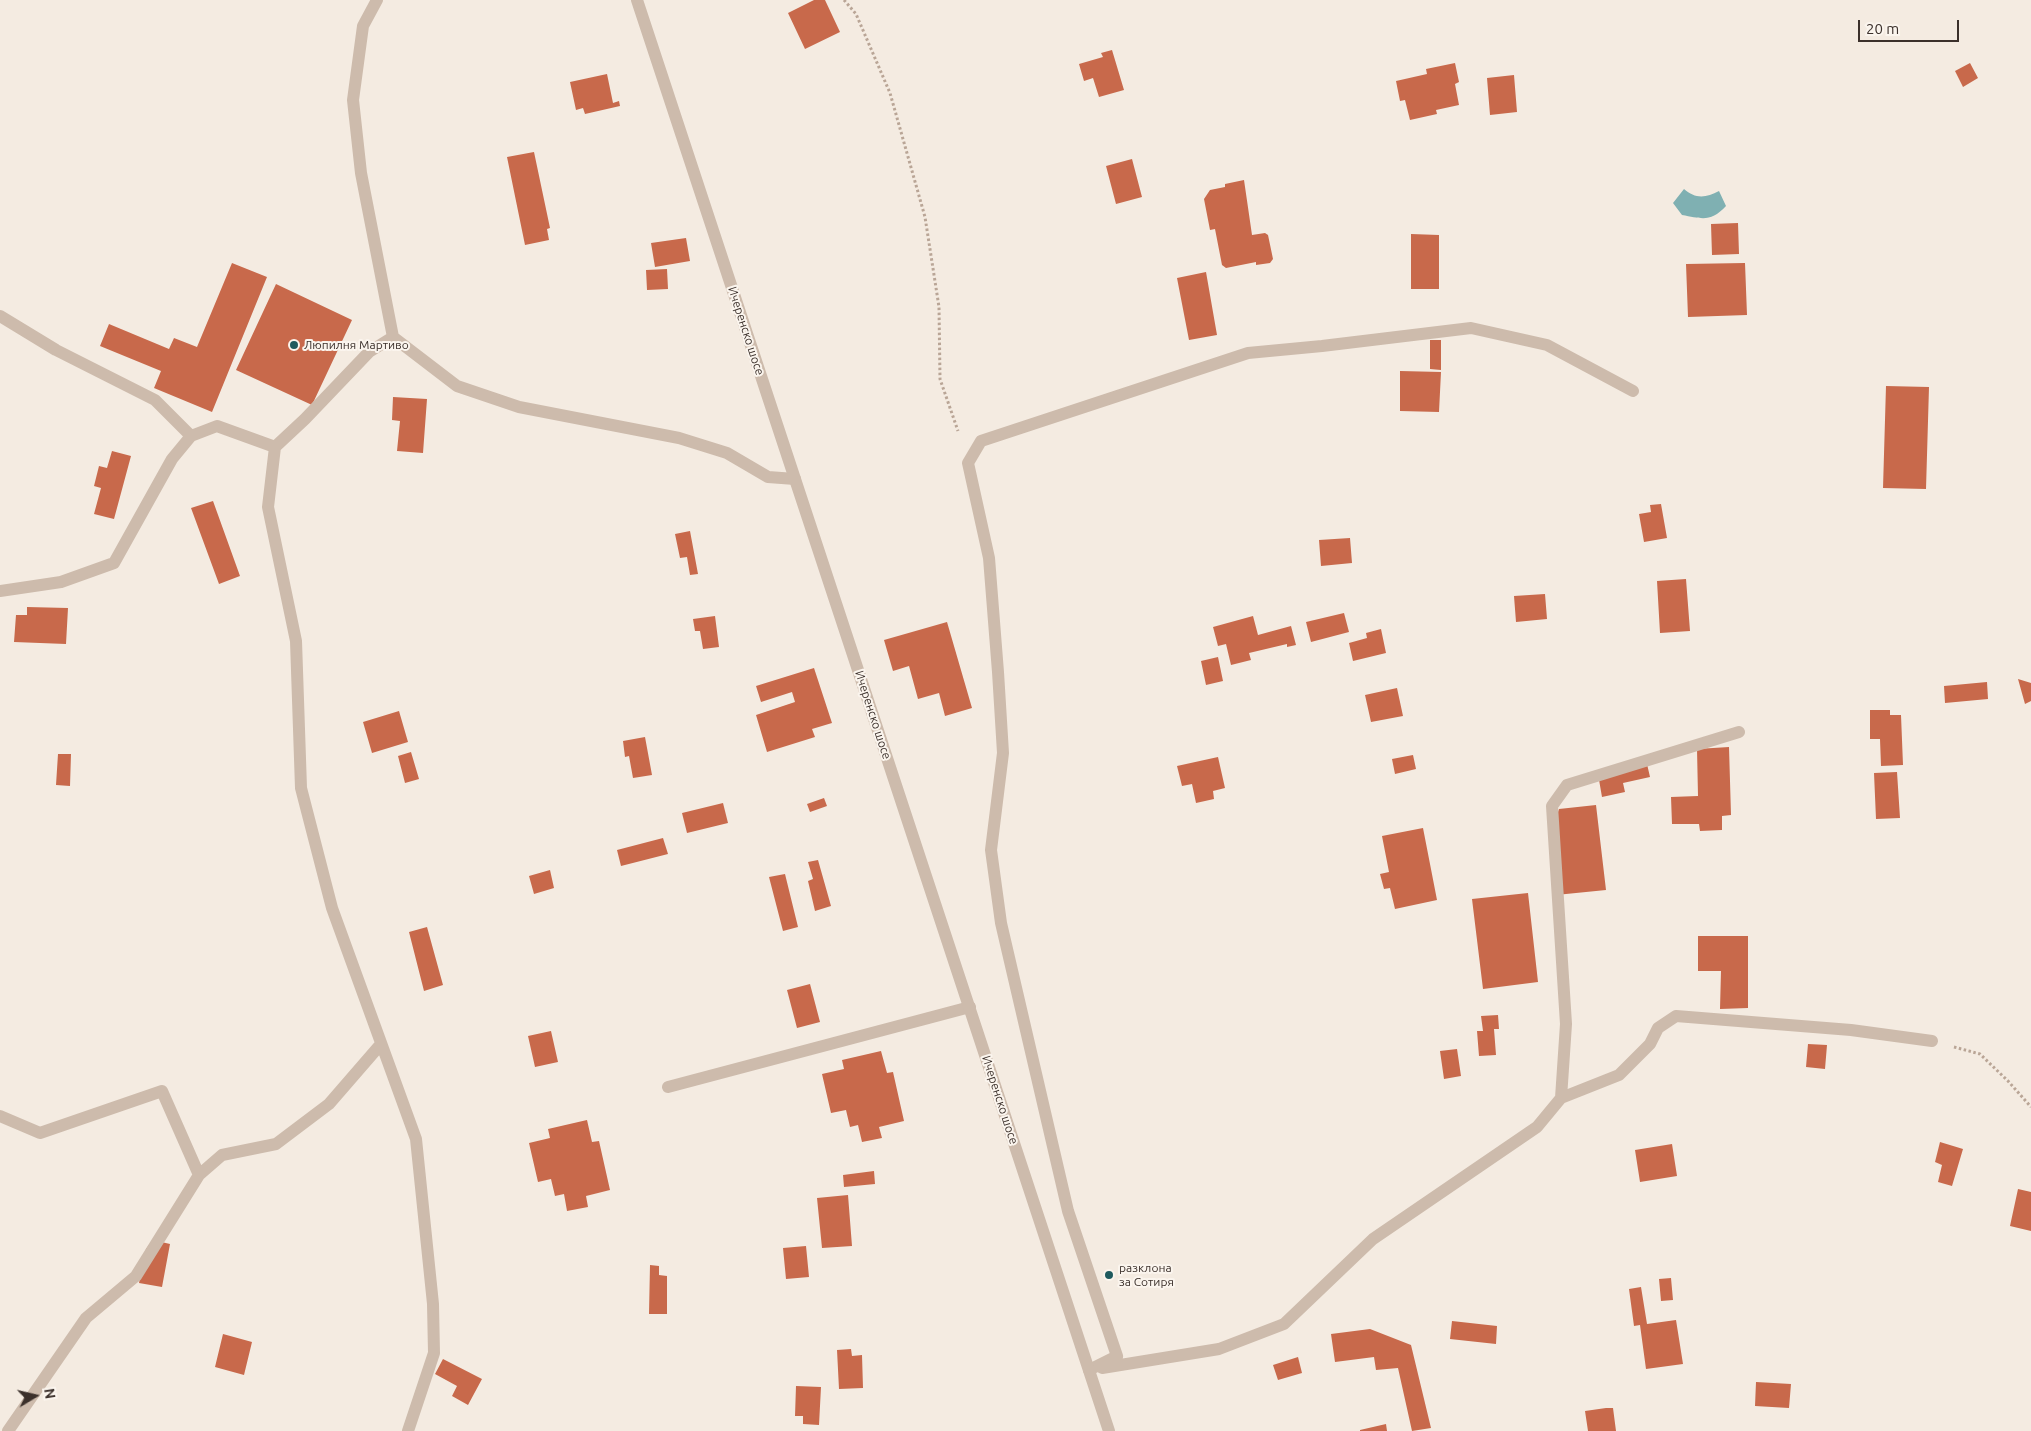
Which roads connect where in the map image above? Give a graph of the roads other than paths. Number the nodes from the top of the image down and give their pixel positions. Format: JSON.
{"nodes":[{"id":1,"x":377,"y":0,"type":"edge"},
{"id":2,"x":637,"y":0,"type":"edge"},
{"id":3,"x":0,"y":316,"type":"edge"},
{"id":4,"x":392,"y":337,"type":"junction"},
{"id":5,"x":1633,"y":391,"type":"dead end"},
{"id":6,"x":191,"y":436,"type":"junction"},
{"id":7,"x":275,"y":447,"type":"junction"},
{"id":8,"x":795,"y":479,"type":"junction"},
{"id":9,"x":0,"y":591,"type":"edge"},
{"id":10,"x":1739,"y":732,"type":"dead end"},
{"id":11,"x":970,"y":1007,"type":"junction"},
{"id":12,"x":1932,"y":1041,"type":"road end"},
{"id":13,"x":381,"y":1044,"type":"junction"},
{"id":14,"x":668,"y":1087,"type":"dead end"},
{"id":15,"x":1561,"y":1098,"type":"junction"},
{"id":16,"x":0,"y":1116,"type":"edge"},
{"id":17,"x":199,"y":1175,"type":"junction"},
{"id":18,"x":1089,"y":1370,"type":"junction"},
{"id":19,"x":8,"y":1431,"type":"edge"},
{"id":20,"x":408,"y":1431,"type":"edge"},
{"id":21,"x":1109,"y":1431,"type":"edge"}],
"edges":[{"from":1,"to":4,"type":"street"},
{"from":2,"to":8,"type":"street","name":"Ичеренско шосе"},
{"from":3,"to":6,"type":"street"},
{"from":4,"to":7,"type":"street"},
{"from":4,"to":8,"type":"street"},
{"from":5,"to":18,"type":"street"},
{"from":6,"to":7,"type":"street"},
{"from":6,"to":9,"type":"street"},
{"from":7,"to":13,"type":"street"},
{"from":8,"to":11,"type":"street","name":"Ичеренско шосе"},
{"from":10,"to":15,"type":"street"},
{"from":11,"to":14,"type":"street"},
{"from":11,"to":18,"type":"street","name":"Ичеренско шосе"},
{"from":12,"to":15,"type":"street"},
{"from":13,"to":17,"type":"street"},
{"from":13,"to":20,"type":"street"},
{"from":15,"to":18,"type":"street"},
{"from":16,"to":17,"type":"street"},
{"from":17,"to":19,"type":"street"},
{"from":18,"to":21,"type":"street","name":"Ичеренско шосе"}]}
